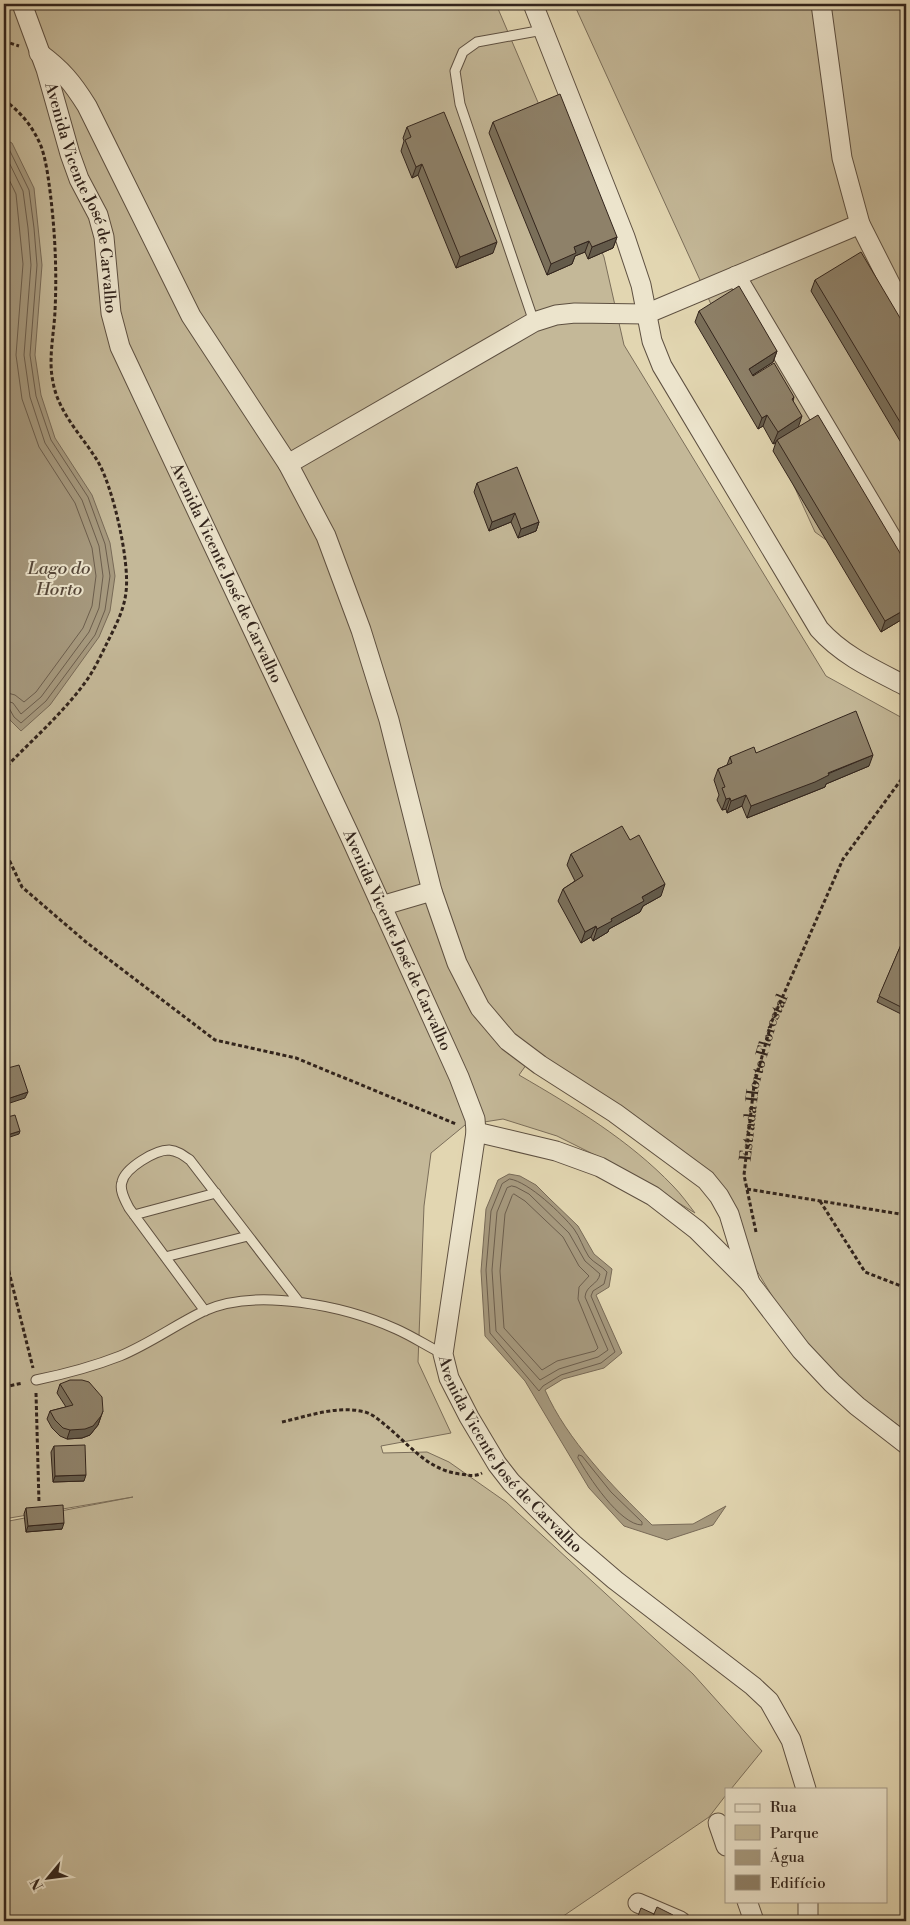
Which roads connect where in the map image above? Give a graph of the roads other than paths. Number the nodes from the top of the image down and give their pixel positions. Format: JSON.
{"nodes":[{"id":1,"x":22,"y":4,"type":"edge"},
{"id":2,"x":533,"y":4,"type":"edge"},
{"id":3,"x":821,"y":4,"type":"edge"},
{"id":4,"x":543,"y":30,"type":"junction"},
{"id":5,"x":38,"y":52,"type":"junction"},
{"id":6,"x":860,"y":224,"type":"junction"},
{"id":7,"x":736,"y":276,"type":"junction"},
{"id":8,"x":646,"y":314,"type":"junction"},
{"id":9,"x":906,"y":315,"type":"edge"},
{"id":10,"x":534,"y":322,"type":"junction"},
{"id":11,"x":288,"y":464,"type":"junction"},
{"id":12,"x":906,"y":562,"type":"edge"},
{"id":13,"x":906,"y":686,"type":"edge"},
{"id":14,"x":432,"y":891,"type":"junction"},
{"id":15,"x":380,"y":906,"type":"junction"},
{"id":16,"x":476,"y":1132,"type":"junction"},
{"id":17,"x":216,"y":1193,"type":"junction"},
{"id":18,"x":134,"y":1215,"type":"junction"},
{"id":19,"x":248,"y":1236,"type":"junction"},
{"id":20,"x":165,"y":1257,"type":"junction"},
{"id":21,"x":755,"y":1288,"type":"junction"},
{"id":22,"x":299,"y":1302,"type":"junction"},
{"id":23,"x":205,"y":1311,"type":"junction"},
{"id":24,"x":442,"y":1354,"type":"junction"},
{"id":25,"x":36,"y":1380,"type":"road end"},
{"id":26,"x":906,"y":1444,"type":"edge"},
{"id":27,"x":806,"y":1788,"type":"edge"},
{"id":28,"x":718,"y":1823,"type":"dead end"},
{"id":29,"x":725,"y":1843,"type":"edge"},
{"id":30,"x":747,"y":1902,"type":"edge"},
{"id":31,"x":808,"y":1902,"type":"edge"},
{"id":32,"x":638,"y":1903,"type":"dead end"},
{"id":33,"x":680,"y":1921,"type":"edge"},
{"id":34,"x":754,"y":1921,"type":"edge"},
{"id":35,"x":808,"y":1921,"type":"edge"}],
"edges":[{"from":1,"to":5,"type":"street","name":"Avenida Vicente José de Carvalho"},
{"from":2,"to":4,"type":"street"},
{"from":3,"to":6,"type":"street"},
{"from":4,"to":8,"type":"street"},
{"from":4,"to":10,"type":"lane"},
{"from":5,"to":11,"type":"street"},
{"from":5,"to":15,"type":"street","name":"Avenida Vicente José de Carvalho"},
{"from":6,"to":7,"type":"street"},
{"from":6,"to":9,"type":"street"},
{"from":7,"to":8,"type":"street"},
{"from":7,"to":12,"type":"street"},
{"from":8,"to":10,"type":"street"},
{"from":8,"to":13,"type":"street"},
{"from":10,"to":11,"type":"street"},
{"from":11,"to":14,"type":"street"},
{"from":14,"to":15,"type":"street"},
{"from":14,"to":21,"type":"street"},
{"from":15,"to":16,"type":"street","name":"Avenida Vicente José de Carvalho"},
{"from":16,"to":21,"type":"street"},
{"from":16,"to":24,"type":"street","name":"Avenida Vicente José de Carvalho"},
{"from":17,"to":18,"type":"lane"},
{"from":17,"to":18,"type":"lane"},
{"from":17,"to":19,"type":"lane"},
{"from":18,"to":20,"type":"lane"},
{"from":19,"to":20,"type":"lane"},
{"from":19,"to":22,"type":"lane"},
{"from":20,"to":23,"type":"lane"},
{"from":21,"to":26,"type":"street"},
{"from":22,"to":23,"type":"lane"},
{"from":22,"to":24,"type":"lane"},
{"from":23,"to":25,"type":"lane"},
{"from":24,"to":27,"type":"street","name":"Avenida Vicente José de Carvalho"},
{"from":28,"to":29,"type":"street"},
{"from":30,"to":34,"type":"street"},
{"from":31,"to":35,"type":"street"},
{"from":32,"to":33,"type":"street"}]}
